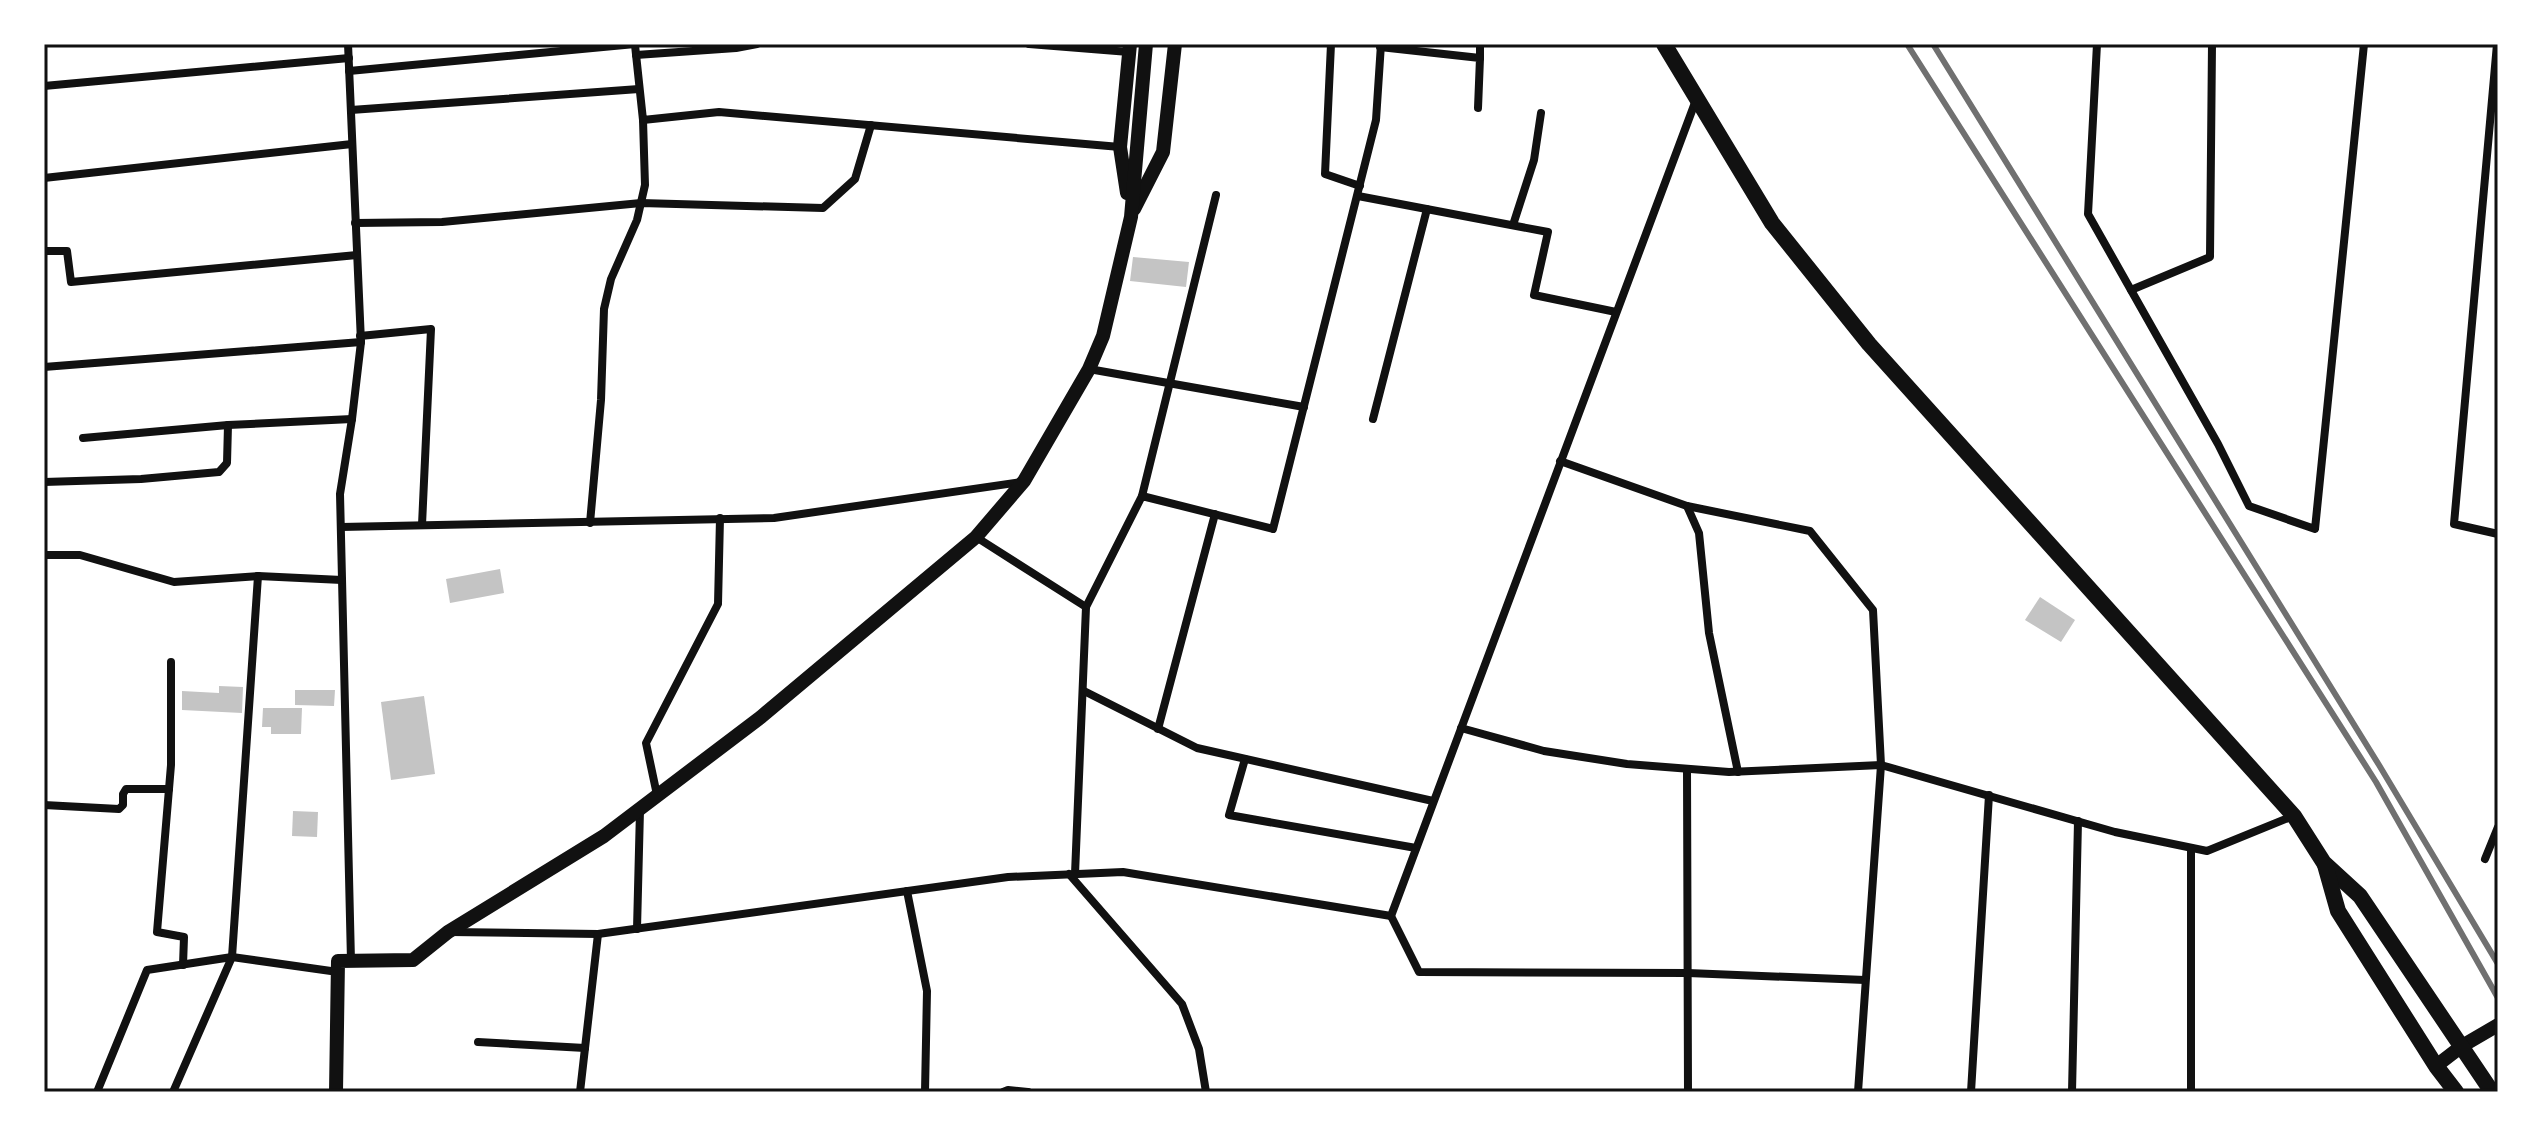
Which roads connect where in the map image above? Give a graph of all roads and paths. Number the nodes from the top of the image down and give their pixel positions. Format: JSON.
{"nodes":[{"id":1,"x":348,"y":44,"type":"edge"},
{"id":2,"x":757,"y":44,"type":"edge"},
{"id":3,"x":1029,"y":44,"type":"edge"},
{"id":4,"x":1146,"y":44,"type":"edge"},
{"id":5,"x":1175,"y":44,"type":"edge"},
{"id":6,"x":1331,"y":44,"type":"edge"},
{"id":7,"x":1480,"y":44,"type":"edge"},
{"id":8,"x":1664,"y":44,"type":"edge"},
{"id":9,"x":2097,"y":44,"type":"edge"},
{"id":10,"x":2212,"y":44,"type":"edge"},
{"id":11,"x":2364,"y":44,"type":"edge"},
{"id":12,"x":1380,"y":46,"type":"edge"},
{"id":13,"x":635,"y":48,"type":"edge"},
{"id":14,"x":1129,"y":48,"type":"edge"},
{"id":15,"x":2497,"y":49,"type":"edge"},
{"id":16,"x":349,"y":58,"type":"junction"},
{"id":17,"x":1480,"y":58,"type":"junction"},
{"id":18,"x":349,"y":71,"type":"junction"},
{"id":19,"x":44,"y":86,"type":"edge"},
{"id":20,"x":639,"y":89,"type":"junction"},
{"id":21,"x":1696,"y":100,"type":"junction"},
{"id":22,"x":1478,"y":108,"type":"dead end"},
{"id":23,"x":351,"y":110,"type":"junction"},
{"id":24,"x":1541,"y":113,"type":"dead end"},
{"id":25,"x":643,"y":120,"type":"junction"},
{"id":26,"x":871,"y":125,"type":"junction"},
{"id":27,"x":352,"y":144,"type":"junction"},
{"id":28,"x":1120,"y":147,"type":"junction"},
{"id":29,"x":44,"y":178,"type":"edge"},
{"id":30,"x":1360,"y":186,"type":"junction"},
{"id":31,"x":1216,"y":195,"type":"dead end"},
{"id":32,"x":1358,"y":196,"type":"junction"},
{"id":33,"x":641,"y":203,"type":"junction"},
{"id":34,"x":1427,"y":209,"type":"junction"},
{"id":35,"x":1131,"y":217,"type":"junction"},
{"id":36,"x":355,"y":223,"type":"junction"},
{"id":37,"x":1513,"y":225,"type":"junction"},
{"id":38,"x":44,"y":251,"type":"edge"},
{"id":39,"x":357,"y":255,"type":"junction"},
{"id":40,"x":2131,"y":290,"type":"junction"},
{"id":41,"x":1616,"y":312,"type":"junction"},
{"id":42,"x":360,"y":339,"type":"junction"},
{"id":43,"x":44,"y":367,"type":"edge"},
{"id":44,"x":1089,"y":369,"type":"junction"},
{"id":45,"x":1170,"y":382,"type":"junction"},
{"id":46,"x":1304,"y":407,"type":"junction"},
{"id":47,"x":352,"y":419,"type":"junction"},
{"id":48,"x":1373,"y":419,"type":"dead end"},
{"id":49,"x":228,"y":425,"type":"junction"},
{"id":50,"x":83,"y":438,"type":"dead end"},
{"id":51,"x":1560,"y":461,"type":"junction"},
{"id":52,"x":1024,"y":481,"type":"junction"},
{"id":53,"x":44,"y":482,"type":"edge"},
{"id":54,"x":1142,"y":496,"type":"junction"},
{"id":55,"x":1687,"y":506,"type":"junction"},
{"id":56,"x":1215,"y":514,"type":"junction"},
{"id":57,"x":720,"y":518,"type":"junction"},
{"id":58,"x":590,"y":523,"type":"junction"},
{"id":59,"x":422,"y":525,"type":"junction"},
{"id":60,"x":341,"y":527,"type":"junction"},
{"id":61,"x":2498,"y":534,"type":"edge"},
{"id":62,"x":976,"y":537,"type":"junction"},
{"id":63,"x":44,"y":555,"type":"edge"},
{"id":64,"x":258,"y":576,"type":"junction"},
{"id":65,"x":342,"y":580,"type":"junction"},
{"id":66,"x":1086,"y":607,"type":"junction"},
{"id":67,"x":171,"y":662,"type":"dead end"},
{"id":68,"x":1084,"y":691,"type":"junction"},
{"id":69,"x":1461,"y":728,"type":"junction"},
{"id":70,"x":1158,"y":729,"type":"junction"},
{"id":71,"x":1245,"y":759,"type":"junction"},
{"id":72,"x":1881,"y":765,"type":"junction"},
{"id":73,"x":1687,"y":769,"type":"junction"},
{"id":74,"x":1738,"y":772,"type":"junction"},
{"id":75,"x":169,"y":789,"type":"junction"},
{"id":76,"x":657,"y":795,"type":"junction"},
{"id":77,"x":1989,"y":795,"type":"junction"},
{"id":78,"x":1433,"y":801,"type":"junction"},
{"id":79,"x":44,"y":805,"type":"edge"},
{"id":80,"x":640,"y":808,"type":"junction"},
{"id":81,"x":2294,"y":816,"type":"junction"},
{"id":82,"x":2078,"y":821,"type":"junction"},
{"id":83,"x":2498,"y":827,"type":"edge"},
{"id":84,"x":1416,"y":848,"type":"junction"},
{"id":85,"x":2191,"y":848,"type":"junction"},
{"id":86,"x":2485,"y":859,"type":"dead end"},
{"id":87,"x":2324,"y":863,"type":"junction"},
{"id":88,"x":1072,"y":874,"type":"junction"},
{"id":89,"x":907,"y":891,"type":"junction"},
{"id":90,"x":1391,"y":916,"type":"junction"},
{"id":91,"x":637,"y":929,"type":"junction"},
{"id":92,"x":448,"y":932,"type":"junction"},
{"id":93,"x":598,"y":934,"type":"junction"},
{"id":94,"x":232,"y":957,"type":"junction"},
{"id":95,"x":351,"y":961,"type":"junction"},
{"id":96,"x":183,"y":965,"type":"junction"},
{"id":97,"x":338,"y":972,"type":"junction"},
{"id":98,"x":1688,"y":973,"type":"junction"},
{"id":99,"x":1865,"y":980,"type":"junction"},
{"id":100,"x":2498,"y":1025,"type":"edge"},
{"id":101,"x":478,"y":1042,"type":"dead end"},
{"id":102,"x":2462,"y":1046,"type":"junction"},
{"id":103,"x":585,"y":1048,"type":"junction"},
{"id":104,"x":2436,"y":1066,"type":"junction"},
{"id":105,"x":97,"y":1092,"type":"edge"},
{"id":106,"x":173,"y":1092,"type":"edge"},
{"id":107,"x":336,"y":1092,"type":"edge"},
{"id":108,"x":580,"y":1092,"type":"edge"},
{"id":109,"x":925,"y":1092,"type":"edge"},
{"id":110,"x":1003,"y":1092,"type":"edge"},
{"id":111,"x":1028,"y":1092,"type":"edge"},
{"id":112,"x":1206,"y":1092,"type":"edge"},
{"id":113,"x":1688,"y":1092,"type":"edge"},
{"id":114,"x":1858,"y":1092,"type":"edge"},
{"id":115,"x":1971,"y":1092,"type":"edge"},
{"id":116,"x":2072,"y":1092,"type":"edge"},
{"id":117,"x":2191,"y":1092,"type":"edge"},
{"id":118,"x":2456,"y":1092,"type":"edge"},
{"id":119,"x":2492,"y":1092,"type":"edge"}],
"edges":[{"from":1,"to":16,"type":"street"},
{"from":2,"to":13,"type":"street"},
{"from":3,"to":14,"type":"street"},
{"from":4,"to":35,"type":"street"},
{"from":5,"to":35,"type":"street"},
{"from":6,"to":30,"type":"street"},
{"from":7,"to":17,"type":"street"},
{"from":8,"to":21,"type":"main road"},
{"from":9,"to":40,"type":"street"},
{"from":10,"to":40,"type":"street"},
{"from":11,"to":40,"type":"street"},
{"from":12,"to":17,"type":"street"},
{"from":12,"to":30,"type":"street"},
{"from":13,"to":18,"type":"street"},
{"from":13,"to":20,"type":"street"},
{"from":14,"to":28,"type":"street"},
{"from":15,"to":61,"type":"street"},
{"from":16,"to":18,"type":"street"},
{"from":16,"to":19,"type":"street"},
{"from":17,"to":22,"type":"street"},
{"from":18,"to":23,"type":"street"},
{"from":20,"to":23,"type":"street"},
{"from":20,"to":25,"type":"street"},
{"from":21,"to":41,"type":"street"},
{"from":21,"to":81,"type":"main road"},
{"from":23,"to":27,"type":"street"},
{"from":24,"to":37,"type":"street"},
{"from":25,"to":26,"type":"street"},
{"from":25,"to":33,"type":"street"},
{"from":26,"to":28,"type":"street"},
{"from":26,"to":33,"type":"street"},
{"from":27,"to":29,"type":"street"},
{"from":27,"to":36,"type":"street"},
{"from":28,"to":35,"type":"street"},
{"from":30,"to":32,"type":"street"},
{"from":31,"to":45,"type":"street"},
{"from":32,"to":34,"type":"street"},
{"from":32,"to":46,"type":"street"},
{"from":33,"to":36,"type":"street"},
{"from":33,"to":58,"type":"street"},
{"from":34,"to":37,"type":"street"},
{"from":34,"to":48,"type":"street"},
{"from":35,"to":44,"type":"street"},
{"from":36,"to":39,"type":"street"},
{"from":37,"to":41,"type":"street"},
{"from":38,"to":39,"type":"street"},
{"from":39,"to":42,"type":"street"},
{"from":41,"to":51,"type":"street"},
{"from":42,"to":43,"type":"street"},
{"from":42,"to":47,"type":"street"},
{"from":42,"to":59,"type":"street"},
{"from":44,"to":45,"type":"street"},
{"from":44,"to":52,"type":"street"},
{"from":45,"to":46,"type":"street"},
{"from":45,"to":54,"type":"street"},
{"from":46,"to":56,"type":"street"},
{"from":47,"to":49,"type":"street"},
{"from":47,"to":60,"type":"street"},
{"from":49,"to":50,"type":"street"},
{"from":49,"to":53,"type":"street"},
{"from":51,"to":55,"type":"street"},
{"from":51,"to":69,"type":"street"},
{"from":52,"to":57,"type":"street"},
{"from":52,"to":62,"type":"street"},
{"from":54,"to":56,"type":"street"},
{"from":54,"to":66,"type":"street"},
{"from":55,"to":72,"type":"street"},
{"from":55,"to":74,"type":"street"},
{"from":56,"to":70,"type":"street"},
{"from":57,"to":58,"type":"street"},
{"from":57,"to":76,"type":"street"},
{"from":58,"to":59,"type":"street"},
{"from":59,"to":60,"type":"street"},
{"from":60,"to":65,"type":"street"},
{"from":62,"to":66,"type":"street"},
{"from":62,"to":76,"type":"street"},
{"from":63,"to":64,"type":"street"},
{"from":64,"to":65,"type":"street"},
{"from":64,"to":94,"type":"street"},
{"from":65,"to":95,"type":"street"},
{"from":66,"to":68,"type":"street"},
{"from":67,"to":75,"type":"street"},
{"from":68,"to":70,"type":"street"},
{"from":68,"to":88,"type":"street"},
{"from":69,"to":73,"type":"street"},
{"from":69,"to":78,"type":"street"},
{"from":70,"to":71,"type":"street"},
{"from":71,"to":78,"type":"street"},
{"from":71,"to":84,"type":"street"},
{"from":72,"to":74,"type":"street"},
{"from":72,"to":77,"type":"street"},
{"from":72,"to":99,"type":"street"},
{"from":73,"to":74,"type":"street"},
{"from":73,"to":98,"type":"street"},
{"from":75,"to":79,"type":"street"},
{"from":75,"to":96,"type":"street"},
{"from":76,"to":80,"type":"street"},
{"from":77,"to":82,"type":"street"},
{"from":77,"to":115,"type":"street"},
{"from":78,"to":84,"type":"street"},
{"from":80,"to":91,"type":"street"},
{"from":80,"to":92,"type":"street"},
{"from":81,"to":85,"type":"street"},
{"from":81,"to":87,"type":"main road"},
{"from":82,"to":85,"type":"street"},
{"from":82,"to":116,"type":"street"},
{"from":83,"to":86,"type":"street"},
{"from":84,"to":90,"type":"street"},
{"from":85,"to":117,"type":"street"},
{"from":87,"to":102,"type":"main road"},
{"from":87,"to":104,"type":"main road"},
{"from":88,"to":89,"type":"street"},
{"from":88,"to":90,"type":"street"},
{"from":88,"to":112,"type":"street"},
{"from":89,"to":91,"type":"street"},
{"from":89,"to":109,"type":"street"},
{"from":90,"to":98,"type":"street"},
{"from":91,"to":93,"type":"street"},
{"from":92,"to":93,"type":"street"},
{"from":92,"to":95,"type":"street"},
{"from":93,"to":103,"type":"street"},
{"from":94,"to":96,"type":"street"},
{"from":94,"to":97,"type":"street"},
{"from":94,"to":106,"type":"street"},
{"from":95,"to":97,"type":"street"},
{"from":96,"to":105,"type":"street"},
{"from":97,"to":107,"type":"street"},
{"from":98,"to":99,"type":"street"},
{"from":98,"to":113,"type":"street"},
{"from":99,"to":114,"type":"street"},
{"from":100,"to":102,"type":"street"},
{"from":101,"to":103,"type":"street"},
{"from":102,"to":104,"type":"street"},
{"from":102,"to":119,"type":"main road"},
{"from":103,"to":108,"type":"street"},
{"from":104,"to":118,"type":"main road"},
{"from":110,"to":111,"type":"street"}]}
